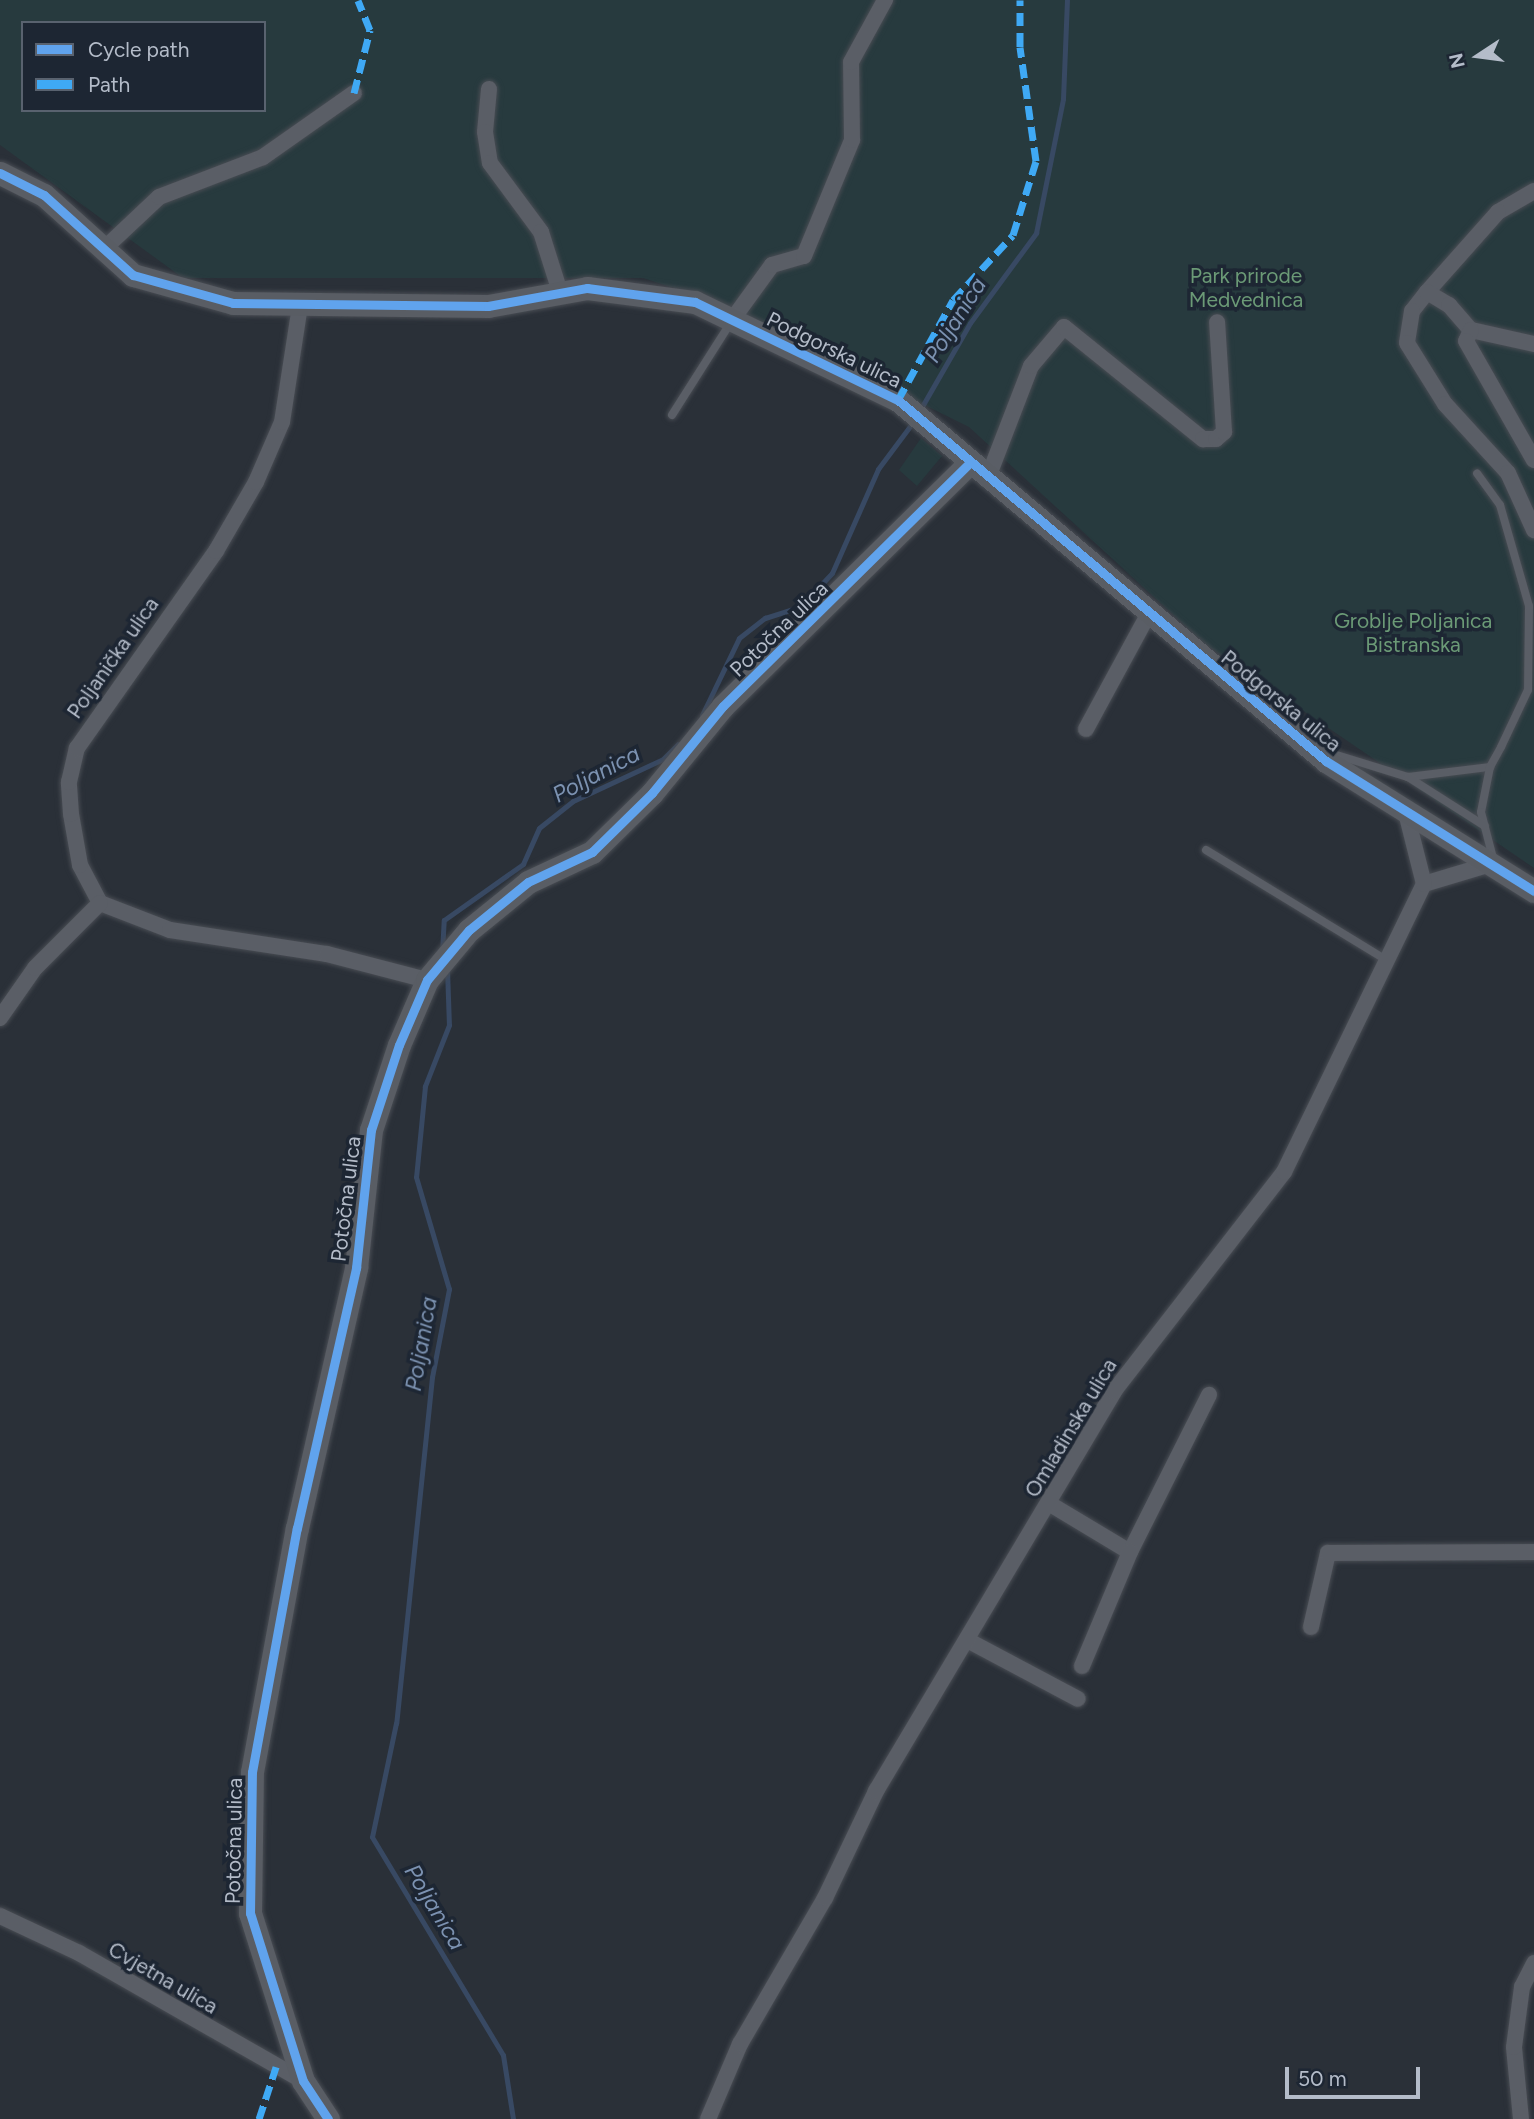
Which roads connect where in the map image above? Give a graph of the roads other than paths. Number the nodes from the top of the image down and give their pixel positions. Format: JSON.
{"nodes":[{"id":1,"x":885,"y":0,"type":"edge"},
{"id":2,"x":489,"y":89,"type":"dead end"},
{"id":3,"x":354,"y":93,"type":"dead end"},
{"id":4,"x":0,"y":173,"type":"edge"},
{"id":5,"x":1534,"y":191,"type":"edge"},
{"id":6,"x":107,"y":246,"type":"junction"},
{"id":7,"x":560,"y":292,"type":"junction"},
{"id":8,"x":1427,"y":292,"type":"junction"},
{"id":9,"x":300,"y":306,"type":"junction"},
{"id":10,"x":732,"y":320,"type":"junction"},
{"id":11,"x":1217,"y":322,"type":"dead end"},
{"id":12,"x":1471,"y":330,"type":"junction"},
{"id":13,"x":1534,"y":344,"type":"edge"},
{"id":14,"x":672,"y":415,"type":"dead end"},
{"id":15,"x":1534,"y":460,"type":"edge"},
{"id":16,"x":968,"y":464,"type":"junction"},
{"id":17,"x":1478,"y":473,"type":"dead end"},
{"id":18,"x":987,"y":480,"type":"junction"},
{"id":19,"x":1534,"y":530,"type":"edge"},
{"id":20,"x":1148,"y":615,"type":"junction"},
{"id":21,"x":1086,"y":729,"type":"dead end"},
{"id":22,"x":1311,"y":748,"type":"junction"},
{"id":23,"x":1490,"y":767,"type":"junction"},
{"id":24,"x":1408,"y":777,"type":"junction"},
{"id":25,"x":1405,"y":807,"type":"junction"},
{"id":26,"x":1485,"y":825,"type":"junction"},
{"id":27,"x":1206,"y":850,"type":"dead end"},
{"id":28,"x":1494,"y":863,"type":"junction"},
{"id":29,"x":1423,"y":884,"type":"junction"},
{"id":30,"x":1534,"y":891,"type":"edge"},
{"id":31,"x":100,"y":903,"type":"junction"},
{"id":32,"x":1386,"y":960,"type":"junction"},
{"id":33,"x":431,"y":975,"type":"junction"},
{"id":34,"x":0,"y":1018,"type":"edge"},
{"id":35,"x":1209,"y":1395,"type":"dead end"},
{"id":36,"x":1050,"y":1504,"type":"junction"},
{"id":37,"x":1130,"y":1552,"type":"junction"},
{"id":38,"x":1534,"y":1552,"type":"edge"},
{"id":39,"x":1311,"y":1628,"type":"dead end"},
{"id":40,"x":969,"y":1641,"type":"junction"},
{"id":41,"x":1082,"y":1666,"type":"dead end"},
{"id":42,"x":1078,"y":1699,"type":"dead end"},
{"id":43,"x":0,"y":1916,"type":"edge"},
{"id":44,"x":1534,"y":1963,"type":"edge"},
{"id":45,"x":303,"y":2081,"type":"junction"},
{"id":46,"x":328,"y":2119,"type":"edge"},
{"id":47,"x":708,"y":2119,"type":"edge"},
{"id":48,"x":1521,"y":2119,"type":"edge"}],
"edges":[{"from":1,"to":10,"type":"street"},
{"from":2,"to":7,"type":"street"},
{"from":3,"to":6,"type":"street"},
{"from":4,"to":6,"type":"street","name":"Podgorska ulica"},
{"from":5,"to":8,"type":"street"},
{"from":6,"to":9,"type":"street","name":"Podgorska ulica"},
{"from":7,"to":9,"type":"street","name":"Podgorska ulica"},
{"from":7,"to":10,"type":"street","name":"Podgorska ulica"},
{"from":8,"to":12,"type":"street"},
{"from":8,"to":19,"type":"street"},
{"from":9,"to":31,"type":"street","name":"Poljanička ulica"},
{"from":10,"to":14,"type":"lane"},
{"from":10,"to":16,"type":"street","name":"Podgorska ulica"},
{"from":11,"to":18,"type":"street"},
{"from":12,"to":13,"type":"street"},
{"from":12,"to":15,"type":"street"},
{"from":16,"to":18,"type":"street","name":"Podgorska ulica"},
{"from":16,"to":33,"type":"street","name":"Potočna ulica"},
{"from":17,"to":23,"type":"lane"},
{"from":18,"to":20,"type":"street","name":"Podgorska ulica"},
{"from":20,"to":21,"type":"street"},
{"from":20,"to":22,"type":"street","name":"Podgorska ulica"},
{"from":22,"to":24,"type":"lane"},
{"from":22,"to":25,"type":"street","name":"Podgorska ulica"},
{"from":23,"to":24,"type":"lane"},
{"from":23,"to":26,"type":"lane"},
{"from":24,"to":26,"type":"lane"},
{"from":25,"to":28,"type":"street","name":"Podgorska ulica"},
{"from":25,"to":29,"type":"street"},
{"from":26,"to":28,"type":"lane"},
{"from":27,"to":32,"type":"lane"},
{"from":28,"to":29,"type":"street"},
{"from":28,"to":30,"type":"street","name":"Podgorska ulica"},
{"from":29,"to":32,"type":"street","name":"Omladinska ulica"},
{"from":31,"to":33,"type":"street"},
{"from":31,"to":34,"type":"street"},
{"from":32,"to":36,"type":"street","name":"Omladinska ulica"},
{"from":33,"to":45,"type":"street","name":"Potočna ulica"},
{"from":35,"to":37,"type":"street"},
{"from":36,"to":37,"type":"street"},
{"from":36,"to":40,"type":"street","name":"Omladinska ulica"},
{"from":37,"to":41,"type":"street"},
{"from":38,"to":39,"type":"street"},
{"from":40,"to":42,"type":"street"},
{"from":40,"to":47,"type":"street","name":"Omladinska ulica"},
{"from":43,"to":45,"type":"street","name":"Cvjetna ulica"},
{"from":44,"to":48,"type":"street"},
{"from":45,"to":46,"type":"street","name":"Potočna ulica"}]}
